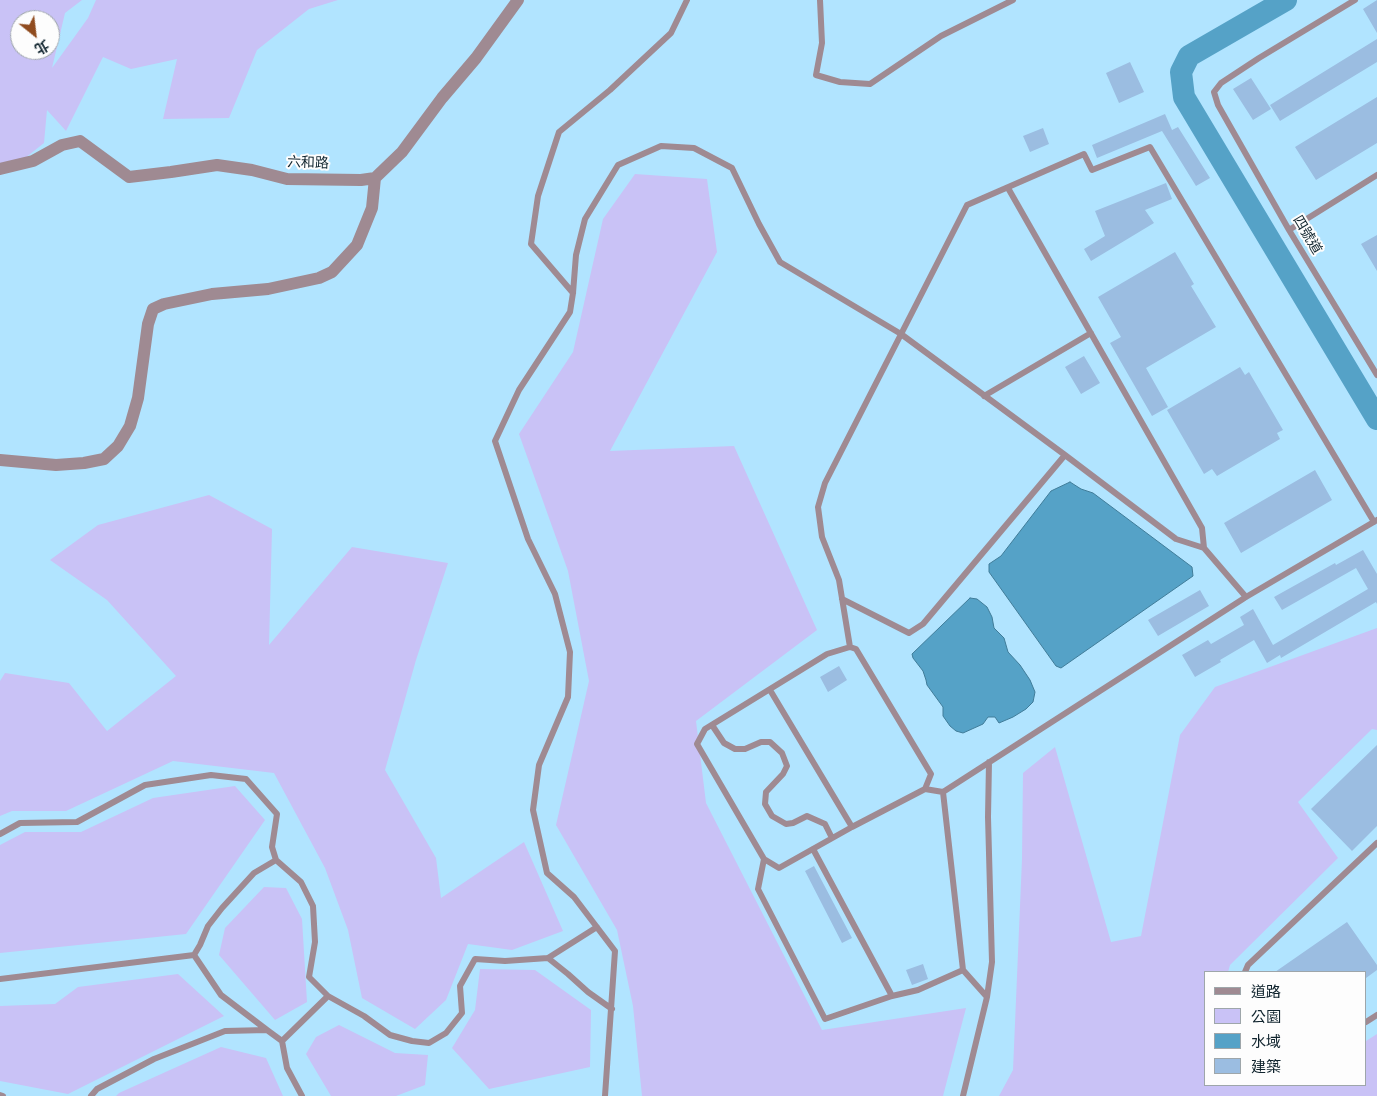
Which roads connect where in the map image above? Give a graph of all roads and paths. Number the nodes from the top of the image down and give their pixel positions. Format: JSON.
{"nodes":[{"id":1,"x":518,"y":0,"type":"edge"},
{"id":2,"x":688,"y":0,"type":"edge"},
{"id":3,"x":820,"y":0,"type":"edge"},
{"id":4,"x":1013,"y":0,"type":"edge"},
{"id":5,"x":1355,"y":0,"type":"edge"},
{"id":6,"x":0,"y":169,"type":"edge"},
{"id":7,"x":1377,"y":175,"type":"edge"},
{"id":8,"x":375,"y":178,"type":"junction"},
{"id":9,"x":1008,"y":188,"type":"junction"},
{"id":10,"x":1289,"y":230,"type":"junction"},
{"id":11,"x":573,"y":293,"type":"junction"},
{"id":12,"x":1091,"y":333,"type":"junction"},
{"id":13,"x":901,"y":334,"type":"junction"},
{"id":14,"x":1377,"y":375,"type":"edge"},
{"id":15,"x":984,"y":396,"type":"junction"},
{"id":16,"x":1065,"y":455,"type":"junction"},
{"id":17,"x":0,"y":460,"type":"edge"},
{"id":18,"x":1376,"y":521,"type":"edge"},
{"id":19,"x":1204,"y":548,"type":"junction"},
{"id":20,"x":1246,"y":597,"type":"junction"},
{"id":21,"x":842,"y":599,"type":"junction"},
{"id":22,"x":850,"y":647,"type":"junction"},
{"id":23,"x":770,"y":690,"type":"junction"},
{"id":24,"x":712,"y":725,"type":"junction"},
{"id":25,"x":989,"y":762,"type":"junction"},
{"id":26,"x":925,"y":789,"type":"junction"},
{"id":27,"x":943,"y":792,"type":"junction"},
{"id":28,"x":852,"y":827,"type":"junction"},
{"id":29,"x":0,"y":834,"type":"edge"},
{"id":30,"x":832,"y":838,"type":"junction"},
{"id":31,"x":1377,"y":842,"type":"edge"},
{"id":32,"x":813,"y":849,"type":"junction"},
{"id":33,"x":764,"y":859,"type":"junction"},
{"id":34,"x":276,"y":860,"type":"junction"},
{"id":35,"x":597,"y":927,"type":"junction"},
{"id":36,"x":194,"y":955,"type":"junction"},
{"id":37,"x":548,"y":958,"type":"junction"},
{"id":38,"x":964,"y":970,"type":"junction"},
{"id":39,"x":1245,"y":971,"type":"edge"},
{"id":40,"x":0,"y":979,"type":"edge"},
{"id":41,"x":328,"y":996,"type":"junction"},
{"id":42,"x":892,"y":996,"type":"junction"},
{"id":43,"x":987,"y":997,"type":"junction"},
{"id":44,"x":612,"y":1009,"type":"junction"},
{"id":45,"x":267,"y":1030,"type":"junction"},
{"id":46,"x":282,"y":1041,"type":"junction"},
{"id":47,"x":91,"y":1096,"type":"edge"},
{"id":48,"x":302,"y":1096,"type":"edge"},
{"id":49,"x":605,"y":1096,"type":"edge"},
{"id":50,"x":963,"y":1096,"type":"edge"}],
"edges":[{"from":1,"to":8,"type":"street"},
{"from":2,"to":11,"type":"lane"},
{"from":3,"to":4,"type":"lane"},
{"from":5,"to":10,"type":"lane","name":"四號道"},
{"from":6,"to":8,"type":"street","name":"六和路"},
{"from":7,"to":10,"type":"lane"},
{"from":8,"to":17,"type":"street"},
{"from":9,"to":12,"type":"lane"},
{"from":9,"to":13,"type":"lane"},
{"from":9,"to":18,"type":"lane"},
{"from":10,"to":14,"type":"lane","name":"四號道"},
{"from":11,"to":13,"type":"lane"},
{"from":11,"to":35,"type":"lane"},
{"from":12,"to":15,"type":"lane"},
{"from":12,"to":19,"type":"lane"},
{"from":13,"to":15,"type":"lane"},
{"from":13,"to":21,"type":"lane"},
{"from":15,"to":16,"type":"lane"},
{"from":16,"to":19,"type":"lane"},
{"from":16,"to":21,"type":"lane"},
{"from":18,"to":20,"type":"lane"},
{"from":19,"to":20,"type":"lane"},
{"from":20,"to":25,"type":"lane"},
{"from":21,"to":22,"type":"lane"},
{"from":22,"to":23,"type":"lane"},
{"from":22,"to":26,"type":"lane"},
{"from":23,"to":24,"type":"lane"},
{"from":23,"to":28,"type":"lane"},
{"from":24,"to":30,"type":"lane"},
{"from":24,"to":33,"type":"lane"},
{"from":25,"to":27,"type":"lane"},
{"from":25,"to":43,"type":"lane"},
{"from":26,"to":27,"type":"lane"},
{"from":26,"to":28,"type":"lane"},
{"from":27,"to":38,"type":"lane"},
{"from":28,"to":30,"type":"lane"},
{"from":29,"to":34,"type":"lane"},
{"from":30,"to":32,"type":"lane"},
{"from":31,"to":39,"type":"lane"},
{"from":32,"to":33,"type":"lane"},
{"from":32,"to":42,"type":"lane"},
{"from":33,"to":42,"type":"lane"},
{"from":34,"to":36,"type":"lane"},
{"from":34,"to":41,"type":"lane"},
{"from":35,"to":37,"type":"lane"},
{"from":35,"to":44,"type":"lane"},
{"from":36,"to":40,"type":"lane"},
{"from":36,"to":45,"type":"lane"},
{"from":37,"to":41,"type":"lane"},
{"from":37,"to":44,"type":"lane"},
{"from":38,"to":42,"type":"lane"},
{"from":38,"to":43,"type":"lane"},
{"from":41,"to":46,"type":"lane"},
{"from":43,"to":50,"type":"lane"},
{"from":44,"to":49,"type":"lane"},
{"from":45,"to":46,"type":"lane"},
{"from":45,"to":47,"type":"lane"},
{"from":46,"to":48,"type":"lane"}]}
